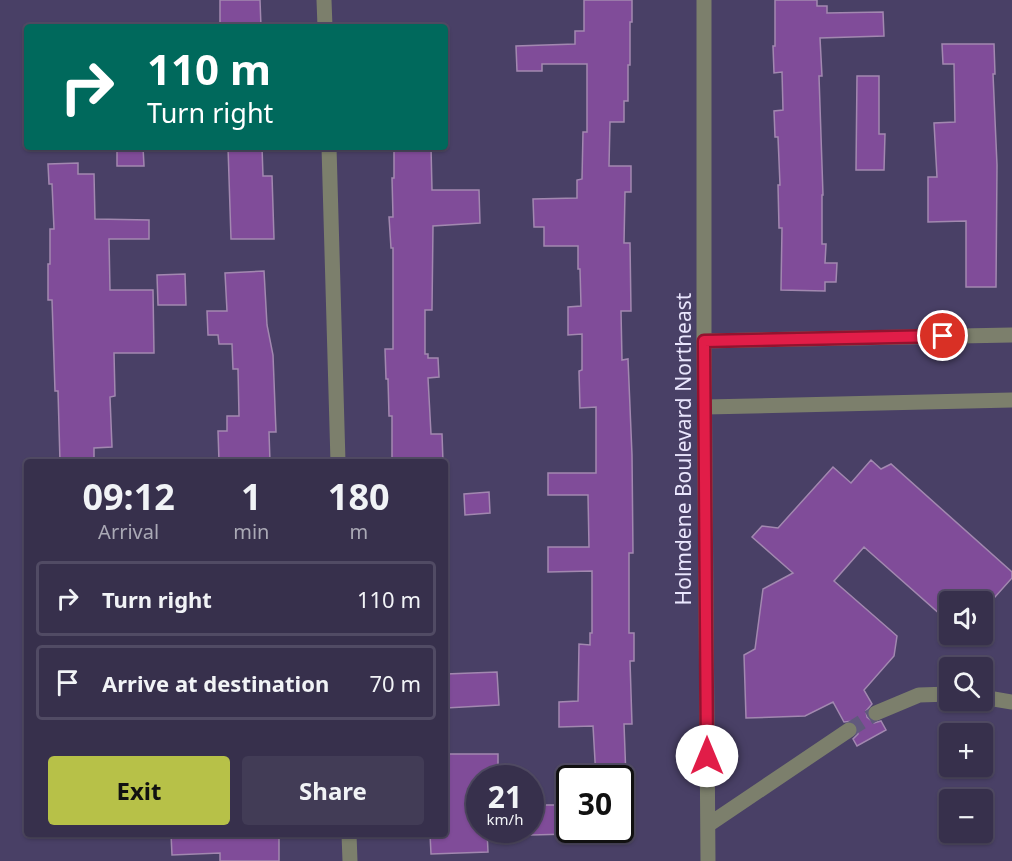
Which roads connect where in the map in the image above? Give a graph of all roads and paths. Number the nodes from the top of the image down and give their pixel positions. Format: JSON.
{"nodes":[{"id":1,"x":324,"y":0,"type":"edge"},
{"id":2,"x":704,"y":0,"type":"edge"},
{"id":3,"x":325,"y":24,"type":"edge"},
{"id":4,"x":329,"y":150,"type":"edge"},
{"id":5,"x":1012,"y":335,"type":"edge"},
{"id":6,"x":704,"y":341,"type":"junction"},
{"id":7,"x":1012,"y":400,"type":"edge"},
{"id":8,"x":705,"y":407,"type":"junction"},
{"id":9,"x":338,"y":459,"type":"edge"},
{"id":10,"x":939,"y":694,"type":"edge"},
{"id":11,"x":993,"y":699,"type":"edge"},
{"id":12,"x":1012,"y":702,"type":"edge"},
{"id":13,"x":876,"y":713,"type":"tunnel mouth"},
{"id":14,"x":849,"y":730,"type":"tunnel mouth"},
{"id":15,"x":708,"y":825,"type":"junction"},
{"id":16,"x":349,"y":837,"type":"edge"},
{"id":17,"x":350,"y":861,"type":"edge"},
{"id":18,"x":708,"y":861,"type":"edge"}],
"edges":[{"from":1,"to":3,"type":"street"},
{"from":2,"to":6,"type":"street","name":"Holmdene Boulevard Northeast"},
{"from":4,"to":9,"type":"street"},
{"from":5,"to":6,"type":"street"},
{"from":6,"to":8,"type":"street","name":"Holmdene Boulevard Northeast"},
{"from":7,"to":8,"type":"street"},
{"from":8,"to":15,"type":"street","name":"Holmdene Boulevard Northeast"},
{"from":10,"to":13,"type":"street"},
{"from":11,"to":12,"type":"street"},
{"from":14,"to":15,"type":"street"},
{"from":15,"to":18,"type":"street","name":"Holmdene Boulevard Northeast"},
{"from":16,"to":17,"type":"street"}]}
